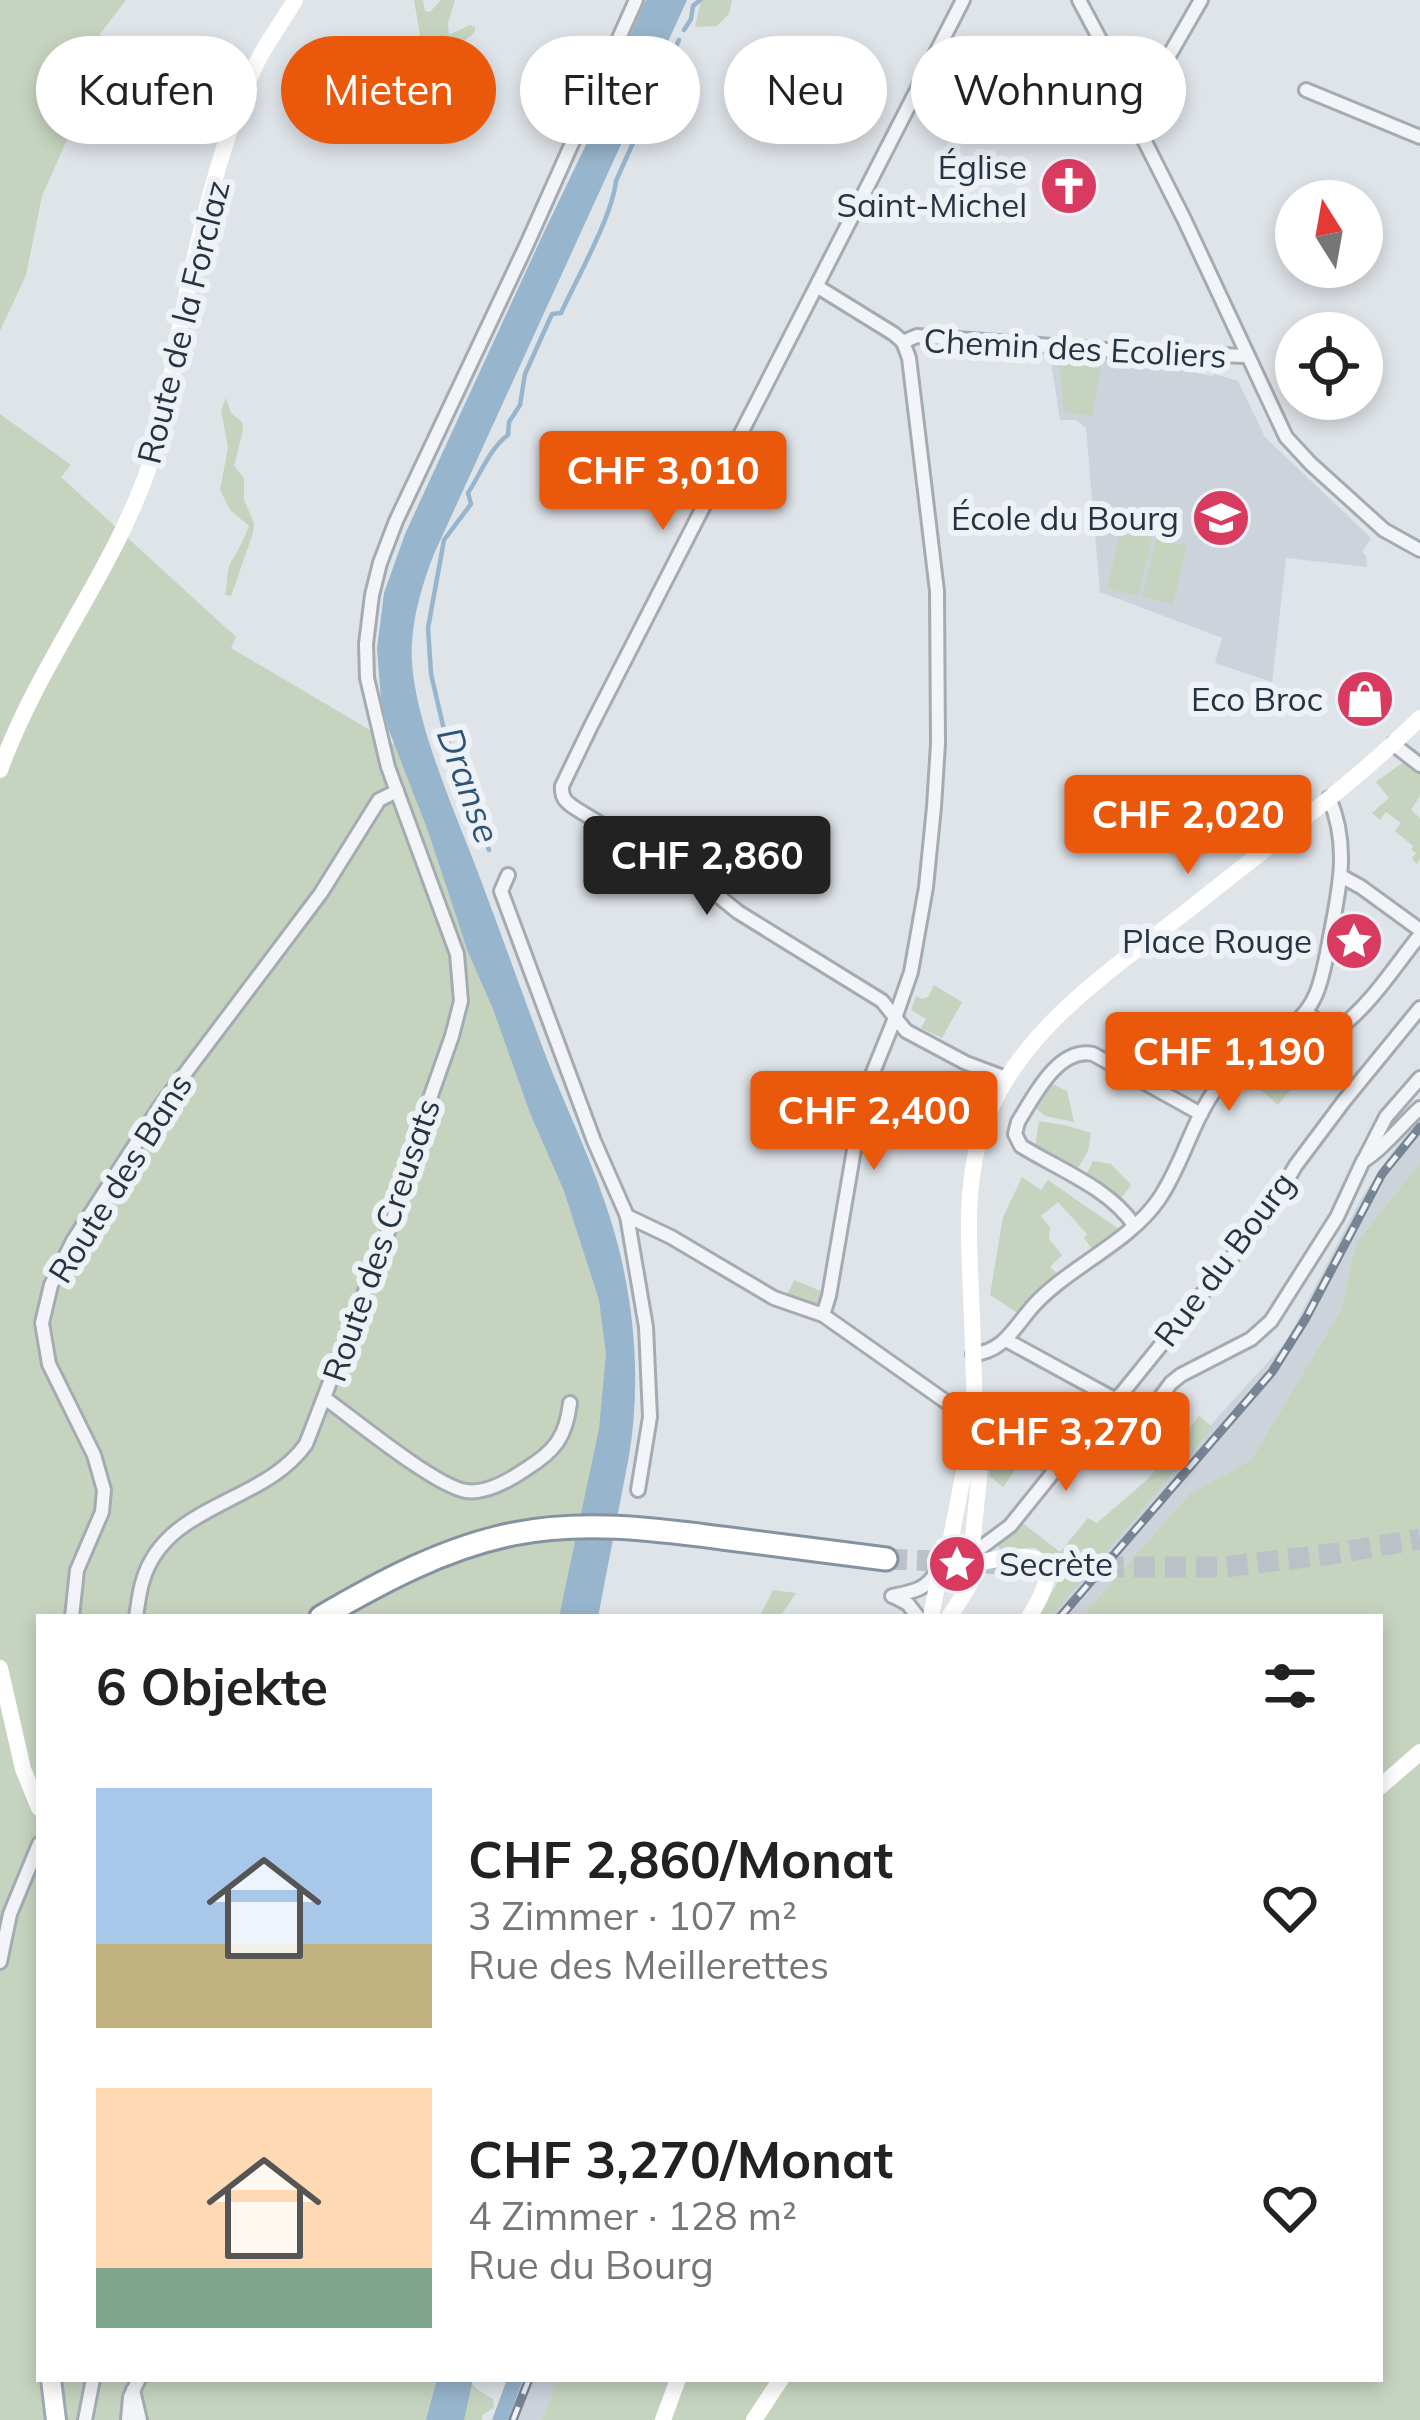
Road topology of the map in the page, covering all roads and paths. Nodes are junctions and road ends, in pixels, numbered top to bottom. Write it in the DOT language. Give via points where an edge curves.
graph roads {
  1 [pos="296,0"];
  2 [pos="636,0"];
  3 [pos="962,0"];
  4 [pos="1078,0"];
  5 [pos="1201,0"];
  6 [pos="1098,36"];
  7 [pos="1180,36"];
  8 [pos="1306,90"];
  9 [pos="1420,137"];
  10 [pos="1146,144"];
  11 [pos="818,287"];
  12 [pos="903,342"];
  13 [pos="1246,356"];
  14 [pos="1420,550"];
  15 [pos="1420,718"];
  16 [pos="1393,744"];
  17 [pos="1420,765"];
  18 [pos="0,770"];
  19 [pos="397,791"];
  20 [pos="1329,798"];
  21 [pos="508,875"];
  22 [pos="1341,876"];
  23 [pos="1419,929"];
  24 [pos="1420,1009"];
  25 [pos="1306,1012"];
  26 [pos="896,1018"];
  27 [pos="1006,1078"];
  28 [pos="1420,1078"];
  29 [pos="1420,1108"];
  30 [pos="1201,1114"];
  31 [pos="1363,1161"];
  32 [pos="627,1216"];
  33 [pos="1134,1226"];
  34 [pos="823,1315"];
  35 [pos="1006,1340"];
  36 [pos="973,1354"];
  37 [pos="326,1399"];
  38 [pos="570,1403"];
  39 [pos="1111,1405"];
  40 [pos="975,1418"];
  41 [pos="638,1490"];
  42 [pos="950,1543"];
  43 [pos="975,1554"];
  44 [pos="886,1559"];
  45 [pos="937,1573"];
  46 [pos="969,1582"];
  47 [pos="370,1590"];
  48 [pos="73,1614"];
  49 [pos="137,1614"];
  50 [pos="326,1614"];
  51 [pos="340,1614"];
  52 [pos="916,1614"];
  53 [pos="931,1614"];
  54 [pos="951,1614"];
  55 [pos="1031,1614"];
  56 [pos="0,1668"];
  57 [pos="1420,1752"];
  58 [pos="1383,1784"];
  59 [pos="36,1801"];
  60 [pos="36,1852"];
  61 [pos="36,1865"];
  62 [pos="28,1873"];
  63 [pos="0,1961"];
  64 [pos="50,2382"];
  65 [pos="92,2382"];
  66 [pos="678,2382"];
  67 [pos="779,2382"];
  68 [pos="136,2384"];
  69 [pos="56,2420"];
  70 [pos="85,2420"];
  71 [pos="128,2420"];
  72 [pos="140,2420"];
  73 [pos="663,2420"];
  74 [pos="754,2420"];
  1 -- 18 [label="street, Route de la Forclaz" via="257,63 231,132 142,487"];
  2 -- 19 [label="street, Route des Creusats" via="380,563 366,672"];
  3 -- 11 [label="street"];
  4 -- 6 [label="street"];
  5 -- 7 [label="street"];
  8 -- 9 [label="street"];
  10 -- 13 [label="street"];
  11 -- 12 [label="street"];
  11 -- 26 [label="street" via="562,794 882,1000"];
  12 -- 13 [label="street, Chemin des Ecoliers" via="917,336"];
  12 -- 26 [label="street" via="937,591 938,744 926,887"];
  13 -- 14 [label="street" via="1292,446 1384,530"];
  15 -- 16 [label="street"];
  16 -- 17 [label="street"];
  16 -- 20 [label="street"];
  19 -- 37 [label="street, Route des Creusats" via="451,935 461,1000 404,1193"];
  19 -- 48 [label="street, Route des Bans" via="379,800 320,895 150,1120 51,1285 42,1323 49,1364 104,1483 102,1512 77,1570"];
  20 -- 22 [label="street" via="1340,830"];
  20 -- 27 [label="street" via="1065,1009"];
  21 -- 32 [label="street" via="501,891"];
  22 -- 23 [label="street"];
  22 -- 25 [label="street"];
  23 -- 25 [label="street" via="1340,1028 1332,1033"];
  24 -- 39 [label="street, Rue du Bourg"];
  25 -- 30 [label="street" via="1237,1064"];
  26 -- 27 [label="street" via="946,1053"];
  26 -- 34 [label="street" via="863,1097"];
  27 -- 36 [label="street" via="972,1174"];
  28 -- 31 [label="street"];
  29 -- 31 [label="street"];
  30 -- 33 [label="street" via="1162,1195"];
  30 -- 33 [label="street" via="1081,1052 1063,1061 1030,1102 1015,1130 1021,1146 1107,1198"];
  31 -- 39 [label="street" via="1271,1322 1171,1383 1136,1430"];
  32 -- 34 [label="street" via="773,1298"];
  32 -- 41 [label="street" via="646,1327 650,1417"];
  33 -- 35 [label="street" via="1032,1306"];
  34 -- 40 [label="street"];
  35 -- 36 [label="street"];
  35 -- 39 [label="street"];
  36 -- 40 [label="street"];
  37 -- 38 [label="street" via="443,1482 472,1491 547,1454 561,1439"];
  37 -- 49 [label="street, Route des Creusats" via="292,1462 163,1545 143,1580"];
  39 -- 43 [label="street, Rue du Bourg" via="1092,1413 1010,1526"];
  40 -- 42 [label="street"];
  40 -- 43 [label="street"];
  42 -- 43 [label="street"];
  42 -- 45 [label="street" via="937,1555"];
  43 -- 46 [label="street"];
  43 -- 55 [label="street" via="1042,1562 1042,1593"];
  44 -- 47 [label="highway" via="574,1526 472,1545"];
  45 -- 46 [label="street" via="952,1585"];
  45 -- 52 [label="street" via="923,1588 892,1596"];
  45 -- 53 [label="street"];
  46 -- 54 [label="street"];
  47 -- 50 [label="highway"];
  47 -- 51 [label="highway"];
  56 -- 59 [label="street"];
  57 -- 58 [label="street"];
  60 -- 62 [label="street"];
  61 -- 62 [label="street"];
  62 -- 63 [label="street"];
  64 -- 69 [label="main road"];
  65 -- 70 [label="street"];
  66 -- 73 [label="street"];
  67 -- 74 [label="street"];
  68 -- 71 [label="street"];
  68 -- 72 [label="street"];
}
